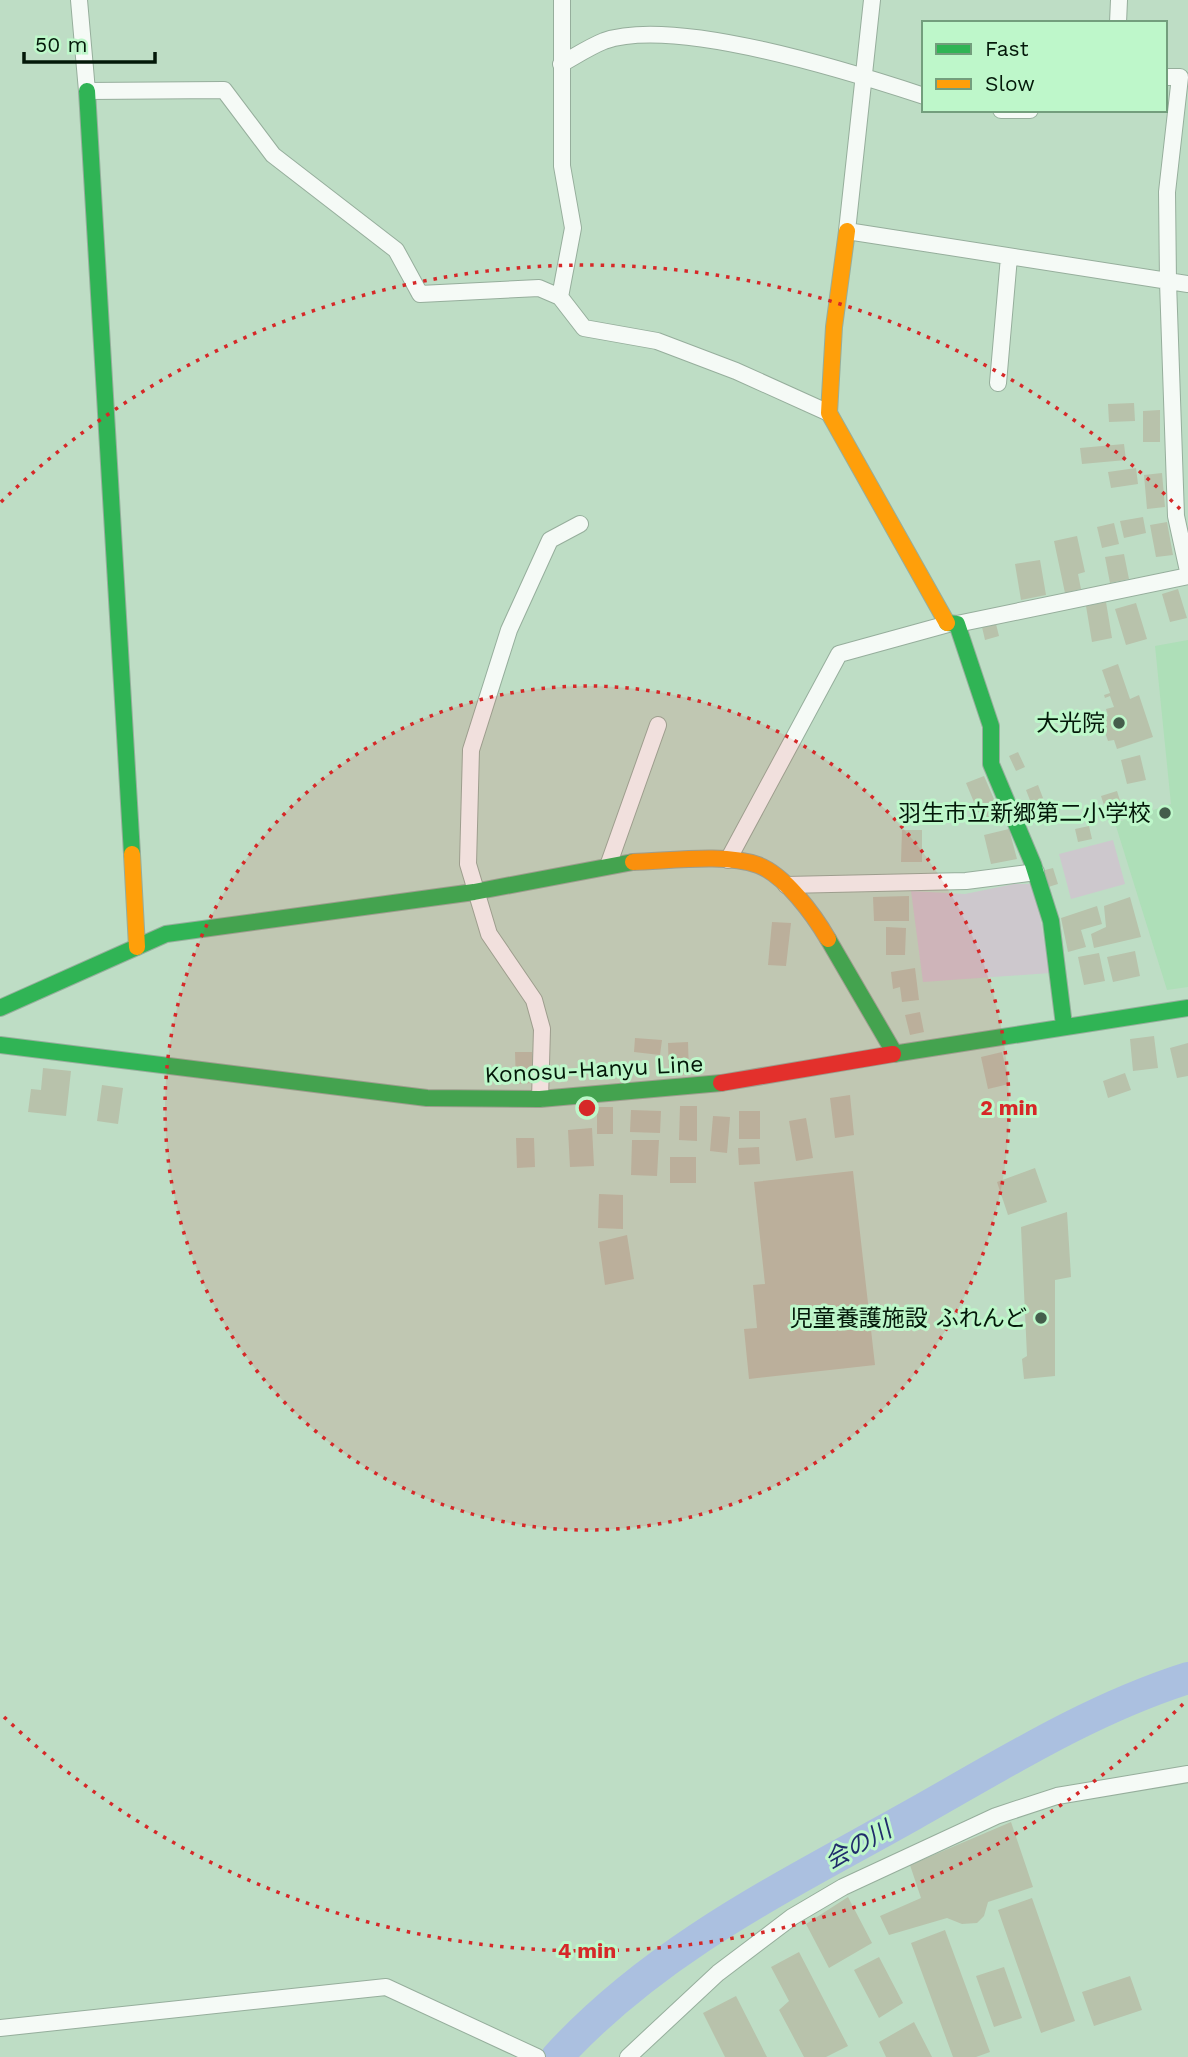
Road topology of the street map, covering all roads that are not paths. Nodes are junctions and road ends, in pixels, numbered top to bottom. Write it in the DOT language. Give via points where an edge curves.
graph roads {
  1 [pos="79,0"];
  2 [pos="562,0"];
  3 [pos="872,0"];
  4 [pos="1119,0"];
  5 [pos="1118,21"];
  6 [pos="561,64"];
  7 [pos="863,75"];
  8 [pos="1178,77"];
  9 [pos="88,91"];
  10 [pos="922,95"];
  11 [pos="1180,149"];
  12 [pos="847,231"];
  13 [pos="1009,257"];
  14 [pos="1167,282"];
  15 [pos="1188,285"];
  16 [pos="560,297"];
  17 [pos="998,383"];
  18 [pos="829,414"];
  19 [pos="580,524"];
  20 [pos="1188,573"];
  21 [pos="953,624"];
  22 [pos="658,725"];
  23 [pos="728,860"];
  24 [pos="608,866"];
  25 [pos="1036,872"];
  26 [pos="786,885"];
  27 [pos="474,892"];
  28 [pos="137,947"];
  29 [pos="0,1008"];
  30 [pos="1188,1008"];
  31 [pos="1064,1025"];
  32 [pos="0,1045"];
  33 [pos="895,1054"];
  34 [pos="540,1099"];
  35 [pos="1188,1774"];
  36 [pos="0,2028"];
  37 [pos="537,2057"];
  38 [pos="628,2057"];
  1 -- 9 [label="street"];
  2 -- 6 [label="street"];
  3 -- 7 [label="street"];
  4 -- 5 [label="street"];
  6 -- 7 [label="street" via="605,41 661,34 748,47"];
  6 -- 16 [label="street" via="562,166 573,228"];
  7 -- 10 [label="street"];
  7 -- 12 [label="street"];
  8 -- 11 [label="street"];
  9 -- 16 [label="street" via="224,90 273,155 396,250 420,294 539,288"];
  9 -- 28 [label="street"];
  11 -- 14 [label="street" via="1167,192"];
  12 -- 13 [label="street"];
  12 -- 18 [label="street" via="834,327"];
  13 -- 14 [label="street"];
  13 -- 17 [label="street"];
  14 -- 15 [label="street"];
  14 -- 20 [label="street" via="1176,516"];
  16 -- 18 [label="street" via="584,328 657,341"];
  18 -- 21 [label="street"];
  19 -- 27 [label="street" via="551,540 509,630 471,750 468,864"];
  20 -- 21 [label="street"];
  21 -- 23 [label="street" via="839,654"];
  21 -- 25 [label="street" via="990,726 991,764"];
  22 -- 24 [label="street"];
  23 -- 24 [label="street"];
  23 -- 26 [label="street" via="759,865"];
  24 -- 27 [label="street"];
  25 -- 26 [label="street" via="967,881"];
  25 -- 31 [label="street" via="1051,921"];
  26 -- 33 [label="street" via="815,917"];
  27 -- 28 [label="street" via="166,934"];
  27 -- 34 [label="street" via="489,934 534,999 542,1029"];
  28 -- 29 [label="street"];
  30 -- 31 [label="street, Konosu-Hanyu Line"];
  31 -- 33 [label="street, Konosu-Hanyu Line"];
  32 -- 34 [label="street, Konosu-Hanyu Line" via="427,1098"];
  33 -- 34 [label="street, Konosu-Hanyu Line" via="700,1087"];
  35 -- 38 [label="street" via="1105,1786 1032,1804 916,1851 843,1887 792,1917 718,1973"];
  36 -- 37 [label="street" via="386,1987"];
}
